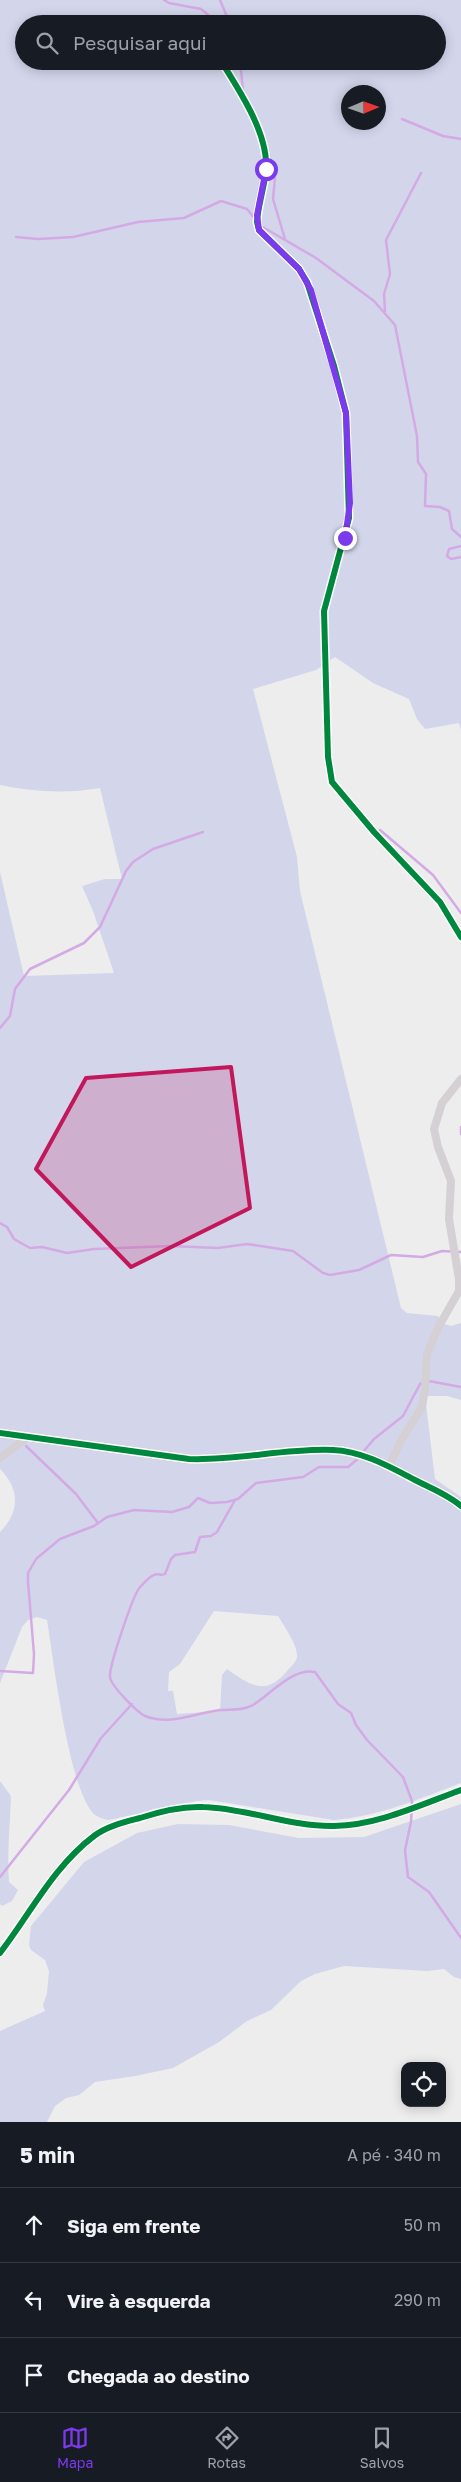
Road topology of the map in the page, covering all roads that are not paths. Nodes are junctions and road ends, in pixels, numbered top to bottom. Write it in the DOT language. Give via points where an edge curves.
graph roads {
  1 [pos="227,70"];
  2 [pos="461,937"];
  3 [pos="461,1079"];
  4 [pos="0,1433"];
  5 [pos="26,1438"];
  6 [pos="0,1458"];
  7 [pos="389,1466"];
  8 [pos="461,1506"];
  9 [pos="461,1790"];
  10 [pos="0,1953"];
  1 -- 2 [label="street" via="264,146 266,169 256,222 259,230 299,269 311,290 346,413 349,518 324,610 328,757 332,782 440,902"];
  3 -- 7 [label="street" via="442,1103 434,1129 451,1181 448,1219 459,1291 427,1354 422,1407"];
  4 -- 5 [label="street"];
  5 -- 6 [label="street"];
  5 -- 7 [label="street" via="216,1460 334,1450"];
  7 -- 8 [label="street"];
  9 -- 10 [label="street" via="383,1818 337,1826 201,1806 165,1810 116,1825 96,1834 60,1869"];
}
